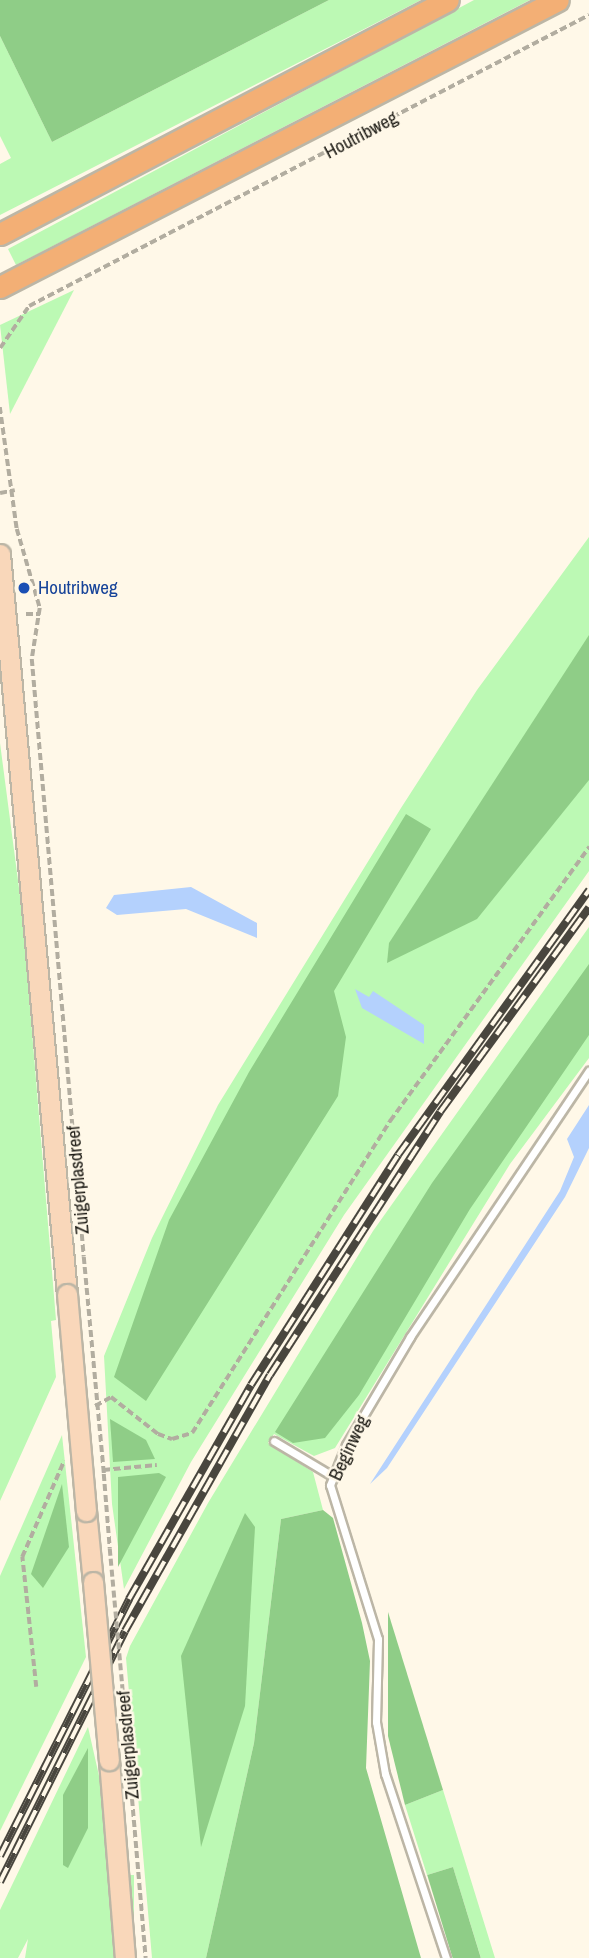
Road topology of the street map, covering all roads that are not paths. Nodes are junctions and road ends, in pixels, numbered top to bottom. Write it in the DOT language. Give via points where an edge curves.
graph roads {
  1 [pos="448,0"];
  2 [pos="558,0"];
  3 [pos="0,234"];
  4 [pos="0,287"];
  5 [pos="0,554"];
  6 [pos="589,1070"];
  7 [pos="274,1441"];
  8 [pos="334,1477"];
  9 [pos="125,1958"];
  10 [pos="446,1958"];
  1 -- 3 [label="main road"];
  2 -- 4 [label="main road, Houtribweg"];
  5 -- 9 [label="main road, Zuigerplasdreef, bridge"];
  6 -- 8 [label="lane, Beginweg" via="430,1306 346,1445"];
  7 -- 8 [label="lane"];
  8 -- 10 [label="lane, Beginweg" via="330,1485 378,1639 376,1722 385,1774"];
}
